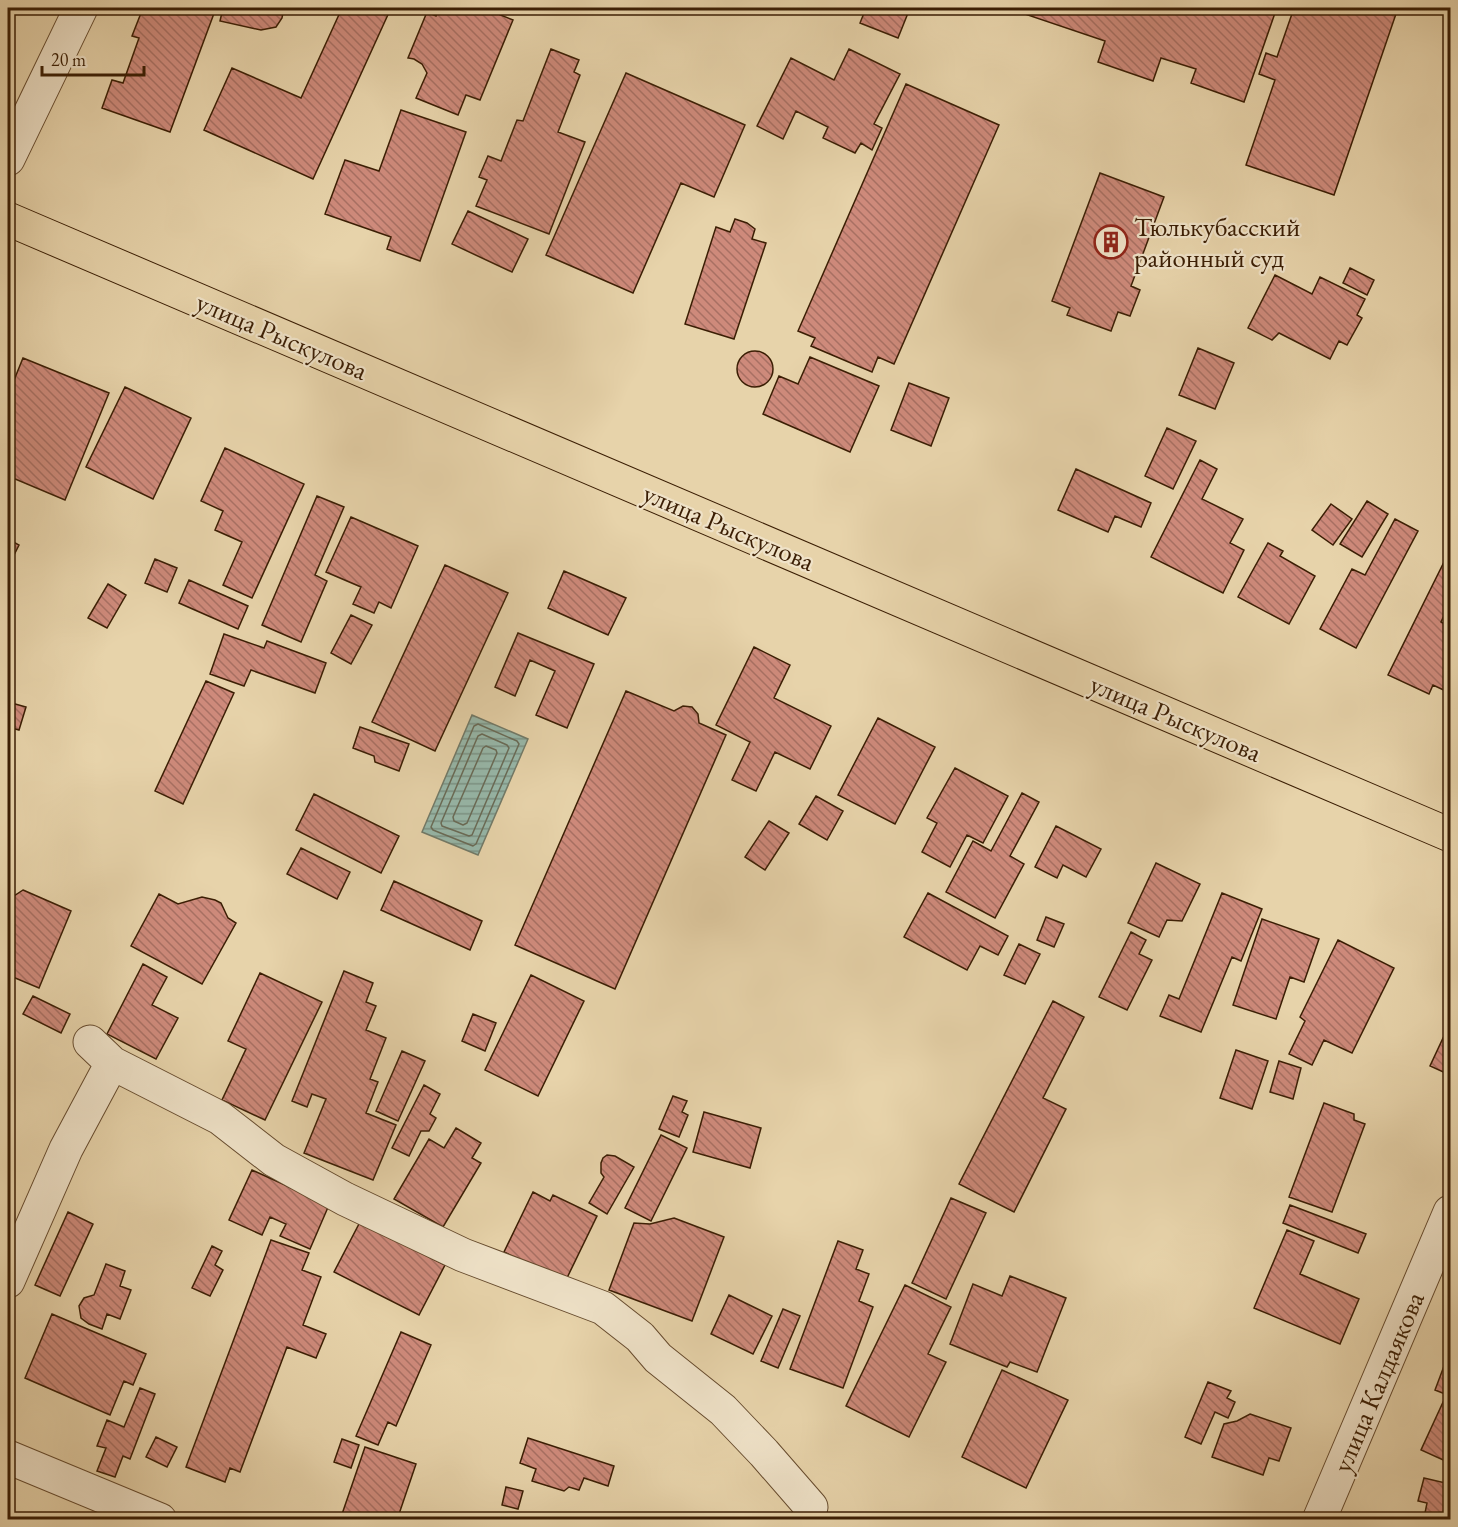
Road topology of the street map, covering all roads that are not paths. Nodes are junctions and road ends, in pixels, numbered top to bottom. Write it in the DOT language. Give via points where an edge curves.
graph roads {
  1 [pos="81,8"];
  2 [pos="8,159"];
  3 [pos="8,219"];
  4 [pos="1450,835"];
  5 [pos="1450,1212"];
  6 [pos="8,1281"];
  7 [pos="8,1457"];
  8 [pos="811,1507"];
  9 [pos="160,1520"];
  10 [pos="1319,1520"];
  1 -- 2 [label="street"];
  3 -- 4 [label="main road, улица Рыскулова"];
  5 -- 10 [label="street, улица Калдаякова"];
  6 -- 8 [label="street" via="66,1149 101,1052 220,1118 274,1160 345,1199 463,1255 603,1308 723,1410"];
  7 -- 9 [label="street"];
}
